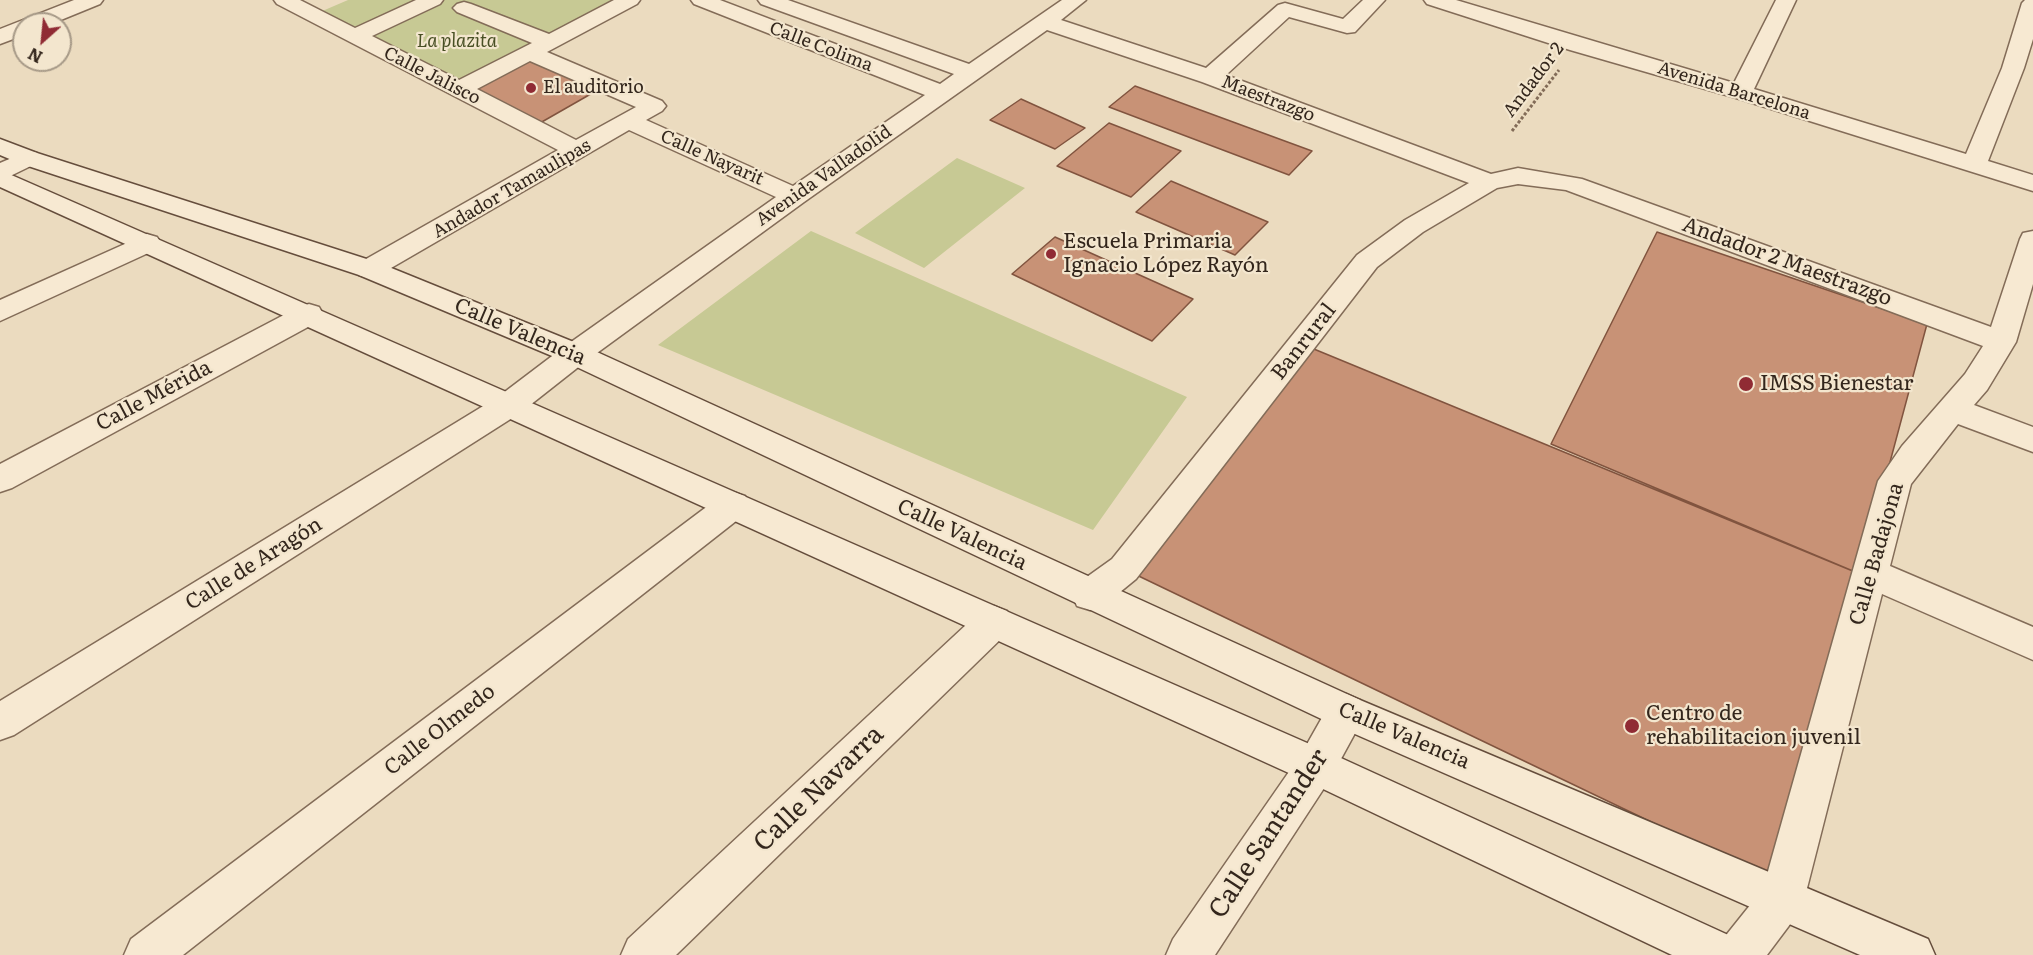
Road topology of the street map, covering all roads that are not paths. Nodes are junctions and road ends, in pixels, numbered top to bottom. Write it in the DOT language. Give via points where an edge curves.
graph roads {
  1 [pos="93,0"];
  2 [pos="284,0"];
  3 [pos="433,0"];
  4 [pos="630,0"];
  5 [pos="701,0"];
  6 [pos="768,0"];
  7 [pos="1076,0"];
  8 [pos="1375,0"];
  9 [pos="1434,0"];
  10 [pos="1779,1"];
  11 [pos="464,3"];
  12 [pos="2033,3"];
  13 [pos="838,6"];
  14 [pos="62,12"];
  15 [pos="819,17"];
  16 [pos="1045,22"];
  17 [pos="790,34"];
  18 [pos="355,36"];
  19 [pos="550,42"];
  20 [pos="529,53"];
  21 [pos="2023,71"];
  22 [pos="972,73"];
  23 [pos="1210,76"];
  24 [pos="458,90"];
  25 [pos="1741,92"];
  26 [pos="942,93"];
  27 [pos="654,106"];
  28 [pos="628,121"];
  29 [pos="0,146"];
  30 [pos="579,151"];
  31 [pos="28,158"];
  32 [pos="1974,164"];
  33 [pos="0,173"];
  34 [pos="0,178"];
  35 [pos="1489,182"];
  36 [pos="2033,183"];
  37 [pos="1573,184"];
  38 [pos="795,196"];
  39 [pos="2033,239"];
  40 [pos="147,243"];
  41 [pos="369,269"];
  42 [pos="0,311"];
  43 [pos="309,314"];
  44 [pos="2001,342"];
  45 [pos="575,354"];
  46 [pos="509,405"];
  47 [pos="1951,409"];
  48 [pos="2033,440"];
  49 [pos="0,479"];
  50 [pos="732,505"];
  51 [pos="1870,573"];
  52 [pos="1090,595"];
  53 [pos="994,622"];
  54 [pos="2033,644"];
  55 [pos="1346,712"];
  56 [pos="0,722"];
  57 [pos="1316,766"];
  58 [pos="1782,900"];
  59 [pos="147,955"];
  60 [pos="644,955"];
  61 [pos="1189,955"];
  62 [pos="1721,955"];
  63 [pos="1739,955"];
  64 [pos="1912,955"];
  1 -- 14 [label="street"];
  2 -- 18 [label="street, Calle Jalisco"];
  3 -- 18 [label="street"];
  4 -- 19 [label="street"];
  5 -- 17 [label="street, Calle Colima"];
  6 -- 15 [label="street"];
  7 -- 16 [label="street, Avenida Valladolid"];
  8 -- 23 [label="street" via="1347,27 1285,9"];
  9 -- 25 [label="street, Avenida Barcelona"];
  10 -- 25 [label="street"];
  11 -- 19 [label="street"];
  12 -- 21 [label="street"];
  13 -- 15 [label="street"];
  15 -- 17 [label="street"];
  15 -- 22 [label="street"];
  16 -- 22 [label="street, Avenida Valladolid"];
  16 -- 23 [label="street, Maestrazgo"];
  17 -- 26 [label="street, Calle Colima"];
  18 -- 24 [label="street, Calle Jalisco"];
  19 -- 20 [label="street"];
  20 -- 24 [label="street"];
  20 -- 27 [label="street, Calle Nayarit"];
  21 -- 32 [label="street"];
  22 -- 26 [label="street, Avenida Valladolid"];
  23 -- 35 [label="street, Maestrazgo"];
  24 -- 30 [label="street, Calle Jalisco"];
  25 -- 32 [label="street, Avenida Barcelona"];
  26 -- 38 [label="street, Avenida Valladolid"];
  27 -- 28 [label="street, Andador Tamaulipas"];
  28 -- 30 [label="street, Andador Tamaulipas"];
  28 -- 38 [label="street, Calle Nayarit"];
  29 -- 31 [label="street, Calle Valencia"];
  30 -- 41 [label="street, Andador Tamaulipas"];
  31 -- 33 [label="street"];
  31 -- 41 [label="street, Calle Valencia"];
  32 -- 36 [label="street, Avenida Barcelona"];
  34 -- 40 [label="street"];
  35 -- 37 [label="street, Banrural" via="1518,176"];
  35 -- 52 [label="street, Banrural" via="1414,226 1367,261 1124,569"];
  37 -- 44 [label="street, Andador 2 Maestrazgo"];
  38 -- 45 [label="street, Avenida Valladolid"];
  39 -- 44 [label="street, Calle Badajona"];
  40 -- 42 [label="street"];
  40 -- 43 [label="street"];
  41 -- 45 [label="street, Calle Valencia"];
  43 -- 46 [label="street"];
  43 -- 49 [label="street, Calle Mérida"];
  44 -- 47 [label="street, Calle Badajona" via="1976,382"];
  45 -- 46 [label="street, Avenida Valladolid"];
  45 -- 52 [label="street, Calle Valencia"];
  46 -- 50 [label="street"];
  46 -- 56 [label="street, Calle de Aragón"];
  47 -- 48 [label="street"];
  47 -- 51 [label="street, Calle Badajona" via="1895,481"];
  50 -- 53 [label="street"];
  50 -- 59 [label="street, Calle Olmedo"];
  51 -- 54 [label="street"];
  51 -- 58 [label="street, Calle Badajona"];
  52 -- 55 [label="street, Calle Valencia"];
  53 -- 57 [label="street"];
  53 -- 60 [label="street, Calle Navarra"];
  55 -- 57 [label="street, Calle Santander"];
  55 -- 58 [label="street, Calle Valencia"];
  57 -- 61 [label="street, Calle Santander"];
  57 -- 62 [label="street"];
  58 -- 63 [label="street"];
  58 -- 64 [label="street, Calle Valencia"];
}
